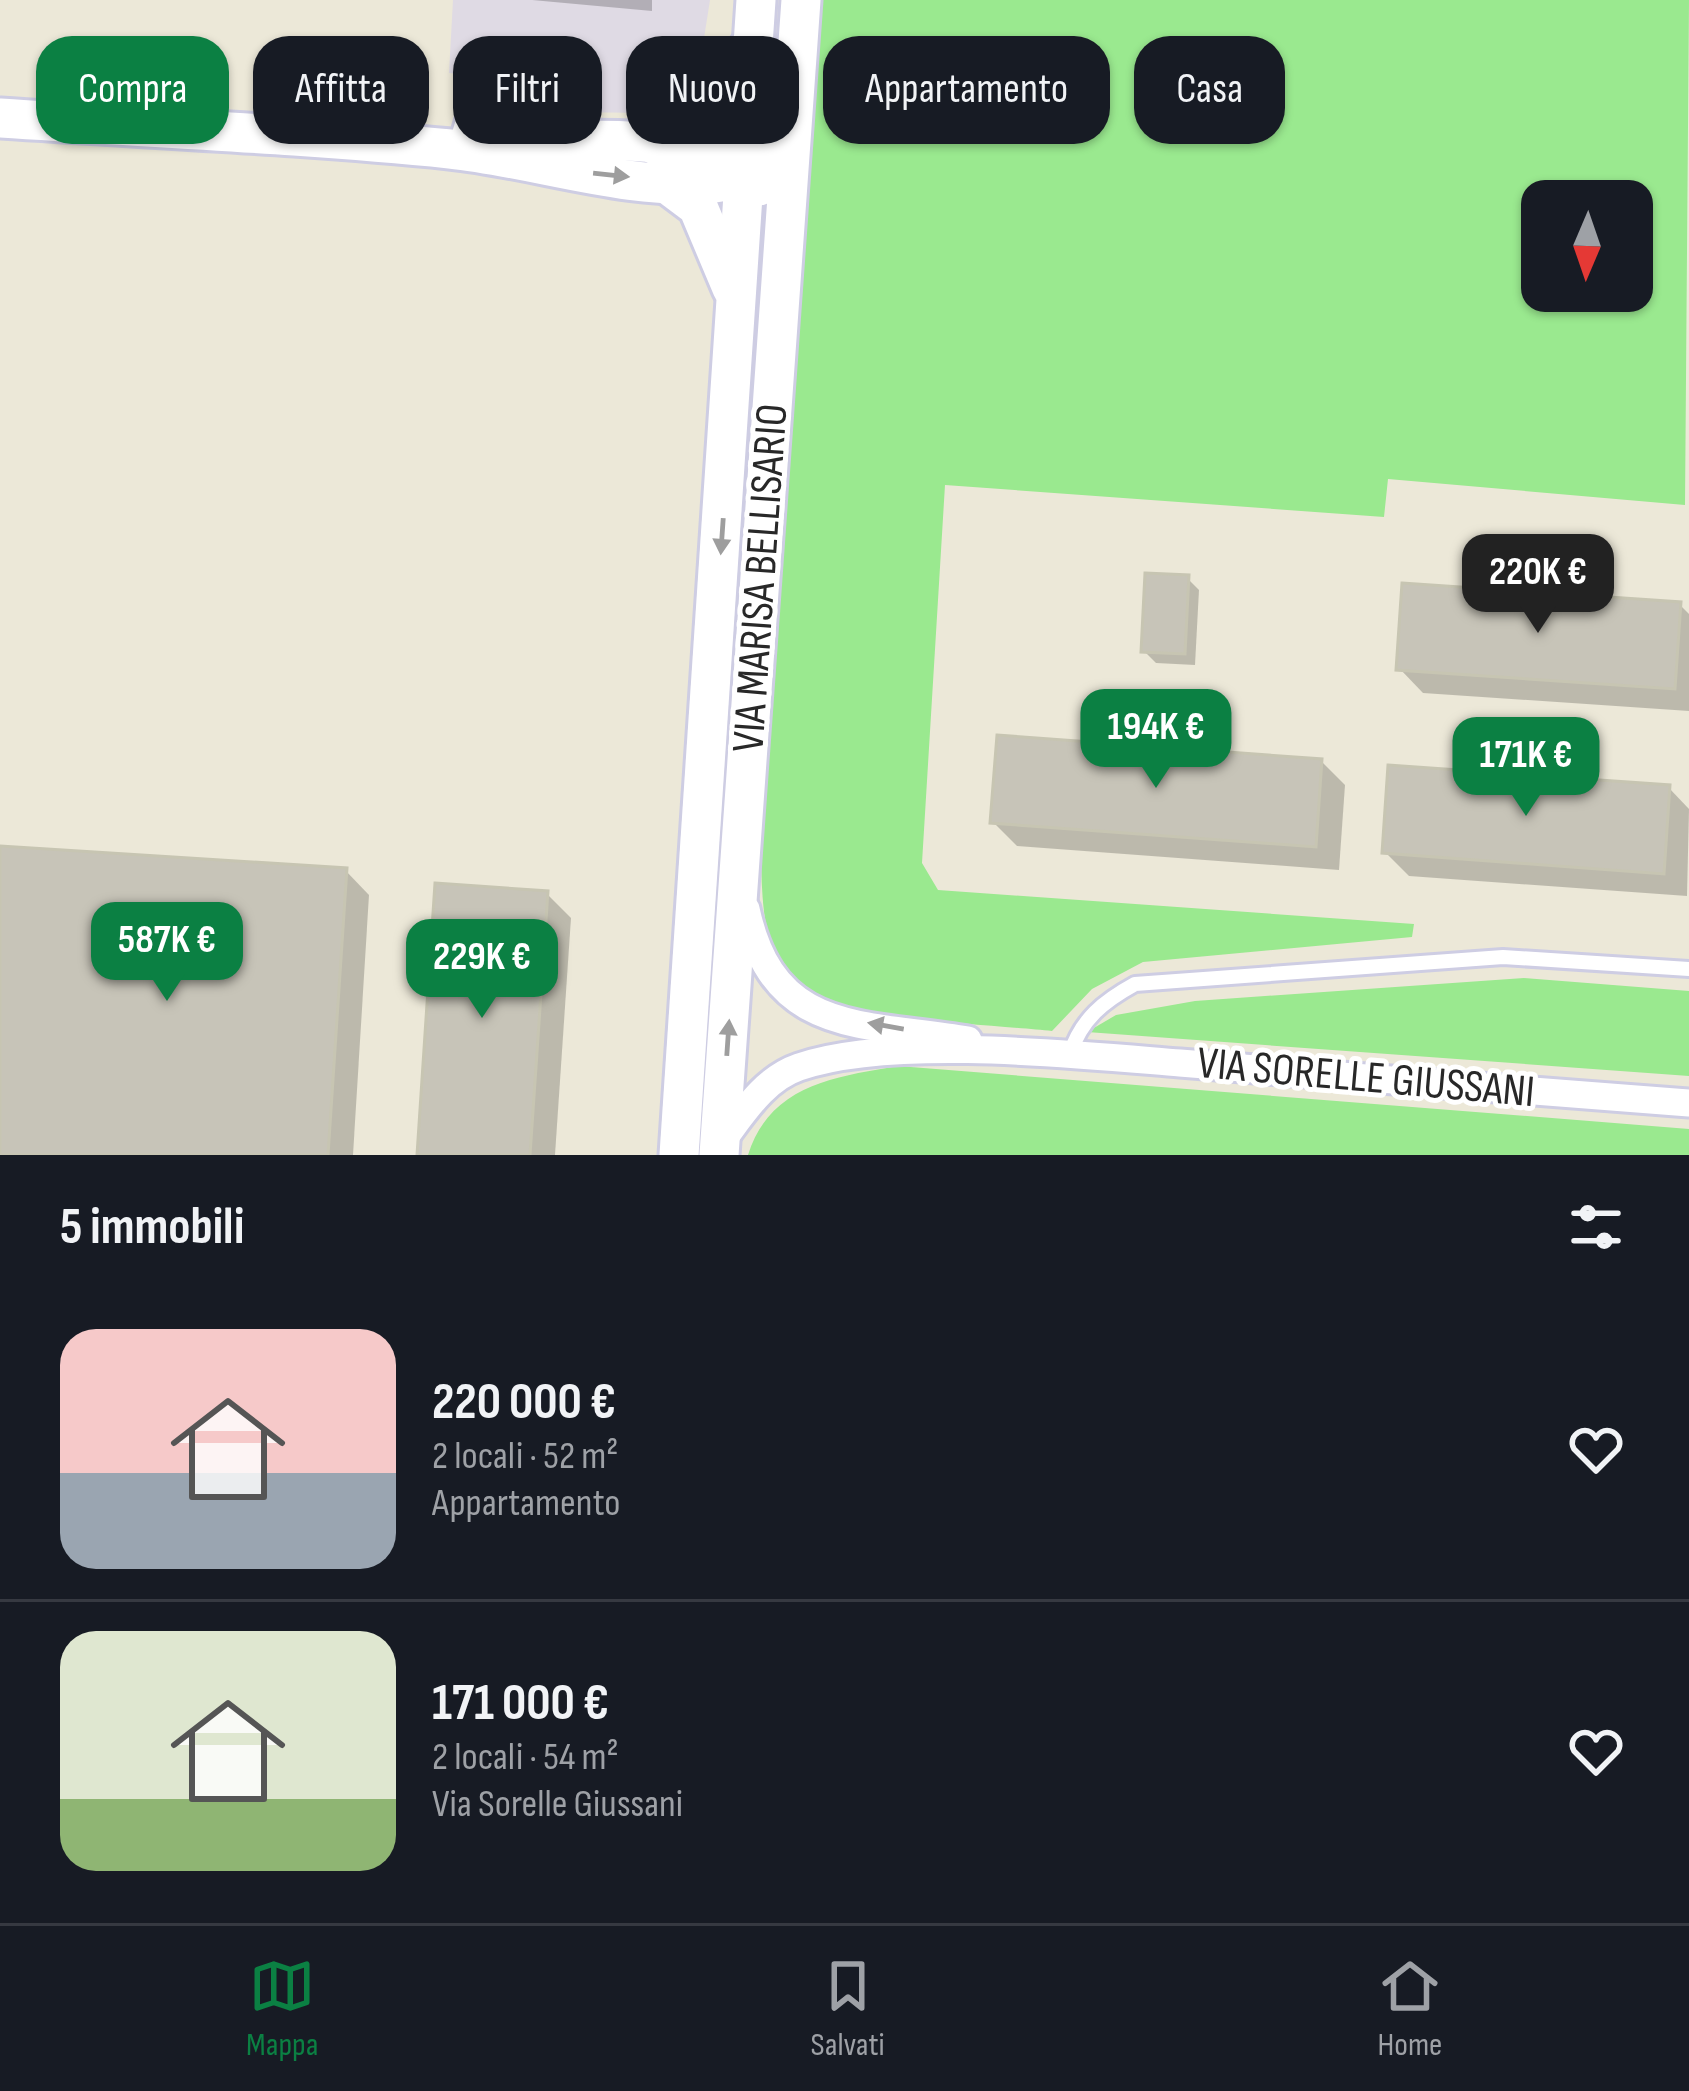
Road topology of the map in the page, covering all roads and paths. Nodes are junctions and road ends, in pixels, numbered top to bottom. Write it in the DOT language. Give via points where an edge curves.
graph roads {
  1 [pos="801,0"];
  2 [pos="755,19"];
  3 [pos="799,36"];
  4 [pos="0,118"];
  5 [pos="456,144"];
  6 [pos="771,144"];
  7 [pos="791,144"];
  8 [pos="454,149"];
  9 [pos="660,163"];
  10 [pos="746,171"];
  11 [pos="738,302"];
  12 [pos="756,650"];
  13 [pos="740,880"];
  14 [pos="1689,969"];
  15 [pos="1056,1054"];
  16 [pos="1689,1103"];
  17 [pos="719,1150"];
  18 [pos="679,1155"];
  1 -- 3 [label="main road, VIA MARISA BELLISARIO"];
  2 -- 9 [label="main road" via="710,113"];
  2 -- 10 [label="main road, VIA MARISA BELLISARIO"];
  4 -- 8 [label="main road"];
  5 -- 8 [label="lane"];
  6 -- 10 [label="main road"];
  7 -- 12 [label="main road, VIA MARISA BELLISARIO"];
  8 -- 9 [label="main road" via="557,170"];
  9 -- 10 [label="main road" via="715,183"];
  9 -- 11 [label="main road" via="698,207"];
  10 -- 11 [label="main road, VIA MARISA BELLISARIO"];
  10 -- 12 [label="main road" via="771,223 752,500"];
  11 -- 18 [label="main road, VIA MARISA BELLISARIO, one-way"];
  12 -- 13 [label="main road, VIA MARISA BELLISARIO"];
  15 -- 13 [label="street, one-way" via="823,1016 796,1002 755,954"];
  17 -- 13 [label="main road, VIA MARISA BELLISARIO, one-way"];
  14 -- 15 [label="lane" via="1503,957 1151,981 1106,1000"];
  15 -- 16 [label="street, VIA SORELLE GIUSSANI"];
  15 -- 17 [label="street" via="826,1059 759,1092"];
}
